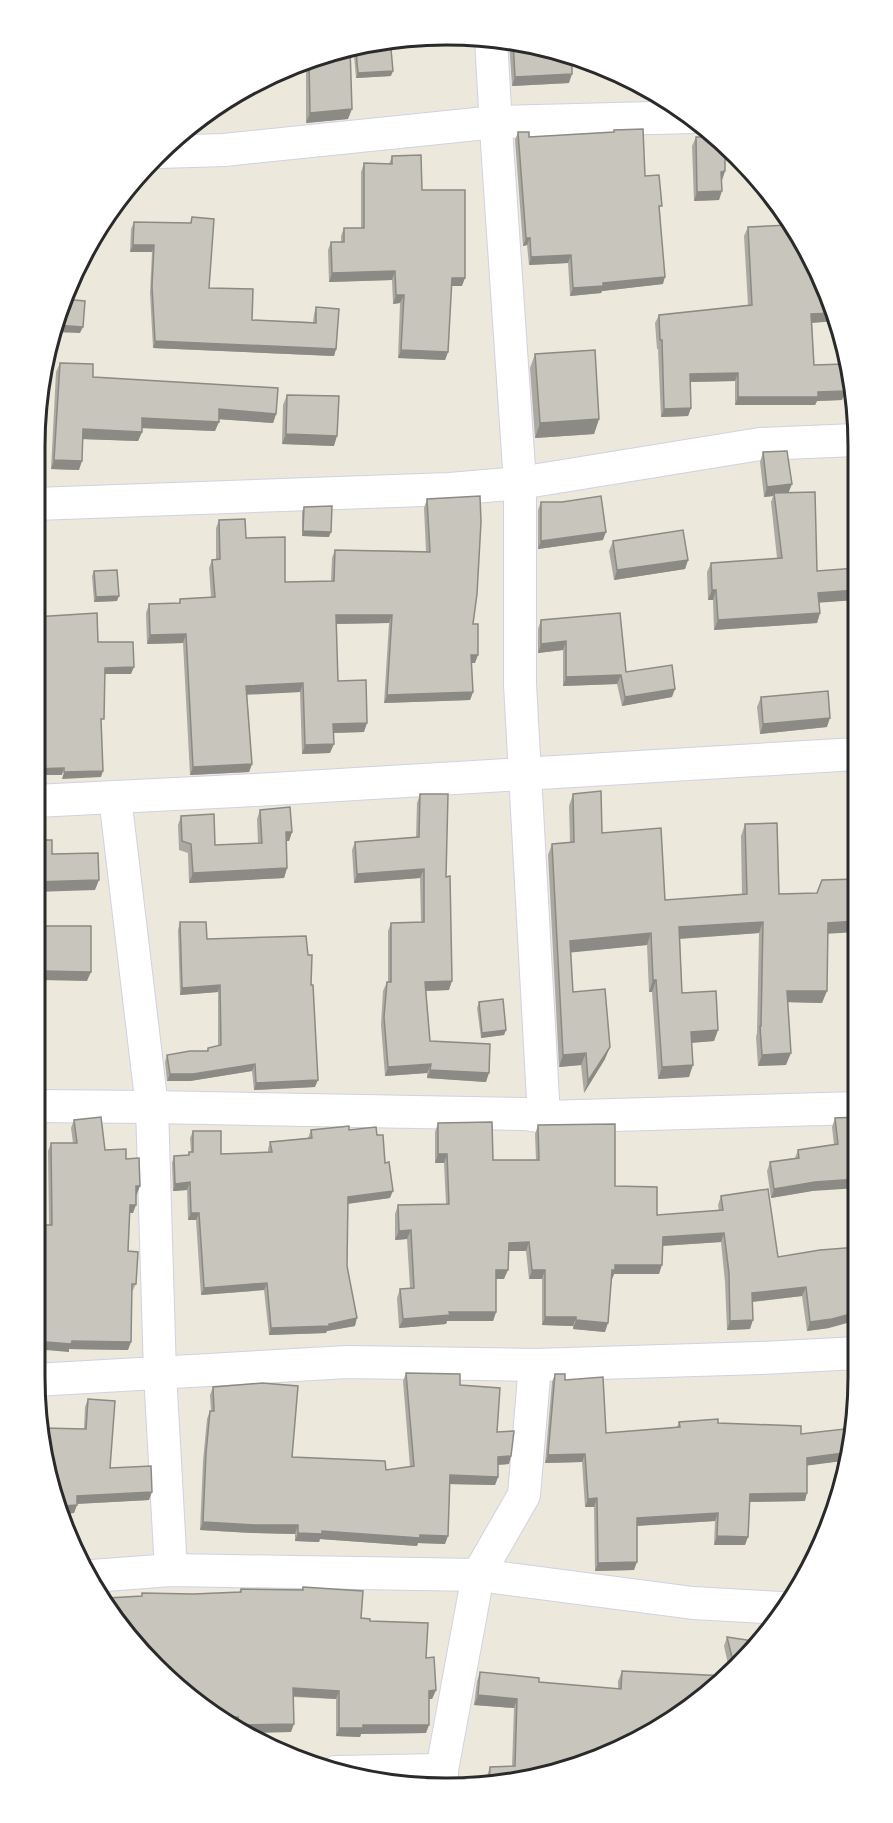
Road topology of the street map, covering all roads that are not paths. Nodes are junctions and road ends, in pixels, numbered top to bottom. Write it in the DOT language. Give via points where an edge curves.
graph roads {
  1 [pos="492,47"];
  2 [pos="676,117"];
  3 [pos="496,122"];
  4 [pos="175,152"];
  5 [pos="848,440"];
  6 [pos="520,483"];
  7 [pos="45,504"];
  8 [pos="848,754"];
  9 [pos="524,774"];
  10 [pos="115,797"];
  11 [pos="45,800"];
  12 [pos="45,1106"];
  13 [pos="152,1107"];
  14 [pos="848,1108"];
  15 [pos="544,1117"];
  16 [pos="848,1354"];
  17 [pos="535,1365"];
  18 [pos="160,1373"];
  19 [pos="45,1379"];
  20 [pos="171,1570"];
  21 [pos="478,1575"];
  22 [pos="98,1576"];
  23 [pos="775,1608"];
  24 [pos="392,1775"];
  25 [pos="442,1777"];
  1 -- 3 [label="street"];
  2 -- 3 [label="street"];
  3 -- 4 [label="street"];
  3 -- 6 [label="street"];
  5 -- 6 [label="street" via="760,444"];
  6 -- 7 [label="street"];
  6 -- 9 [label="street"];
  8 -- 9 [label="street"];
  9 -- 10 [label="street"];
  9 -- 15 [label="street"];
  10 -- 11 [label="street"];
  10 -- 13 [label="street"];
  12 -- 13 [label="street"];
  13 -- 15 [label="street"];
  13 -- 18 [label="street"];
  14 -- 15 [label="street"];
  16 -- 17 [label="street"];
  17 -- 18 [label="street" via="347,1362"];
  17 -- 21 [label="street" via="524,1495"];
  18 -- 19 [label="street"];
  18 -- 20 [label="street"];
  20 -- 21 [label="street"];
  20 -- 22 [label="street"];
  21 -- 23 [label="street" via="693,1603"];
  21 -- 25 [label="street"];
  24 -- 25 [label="street"];
}
